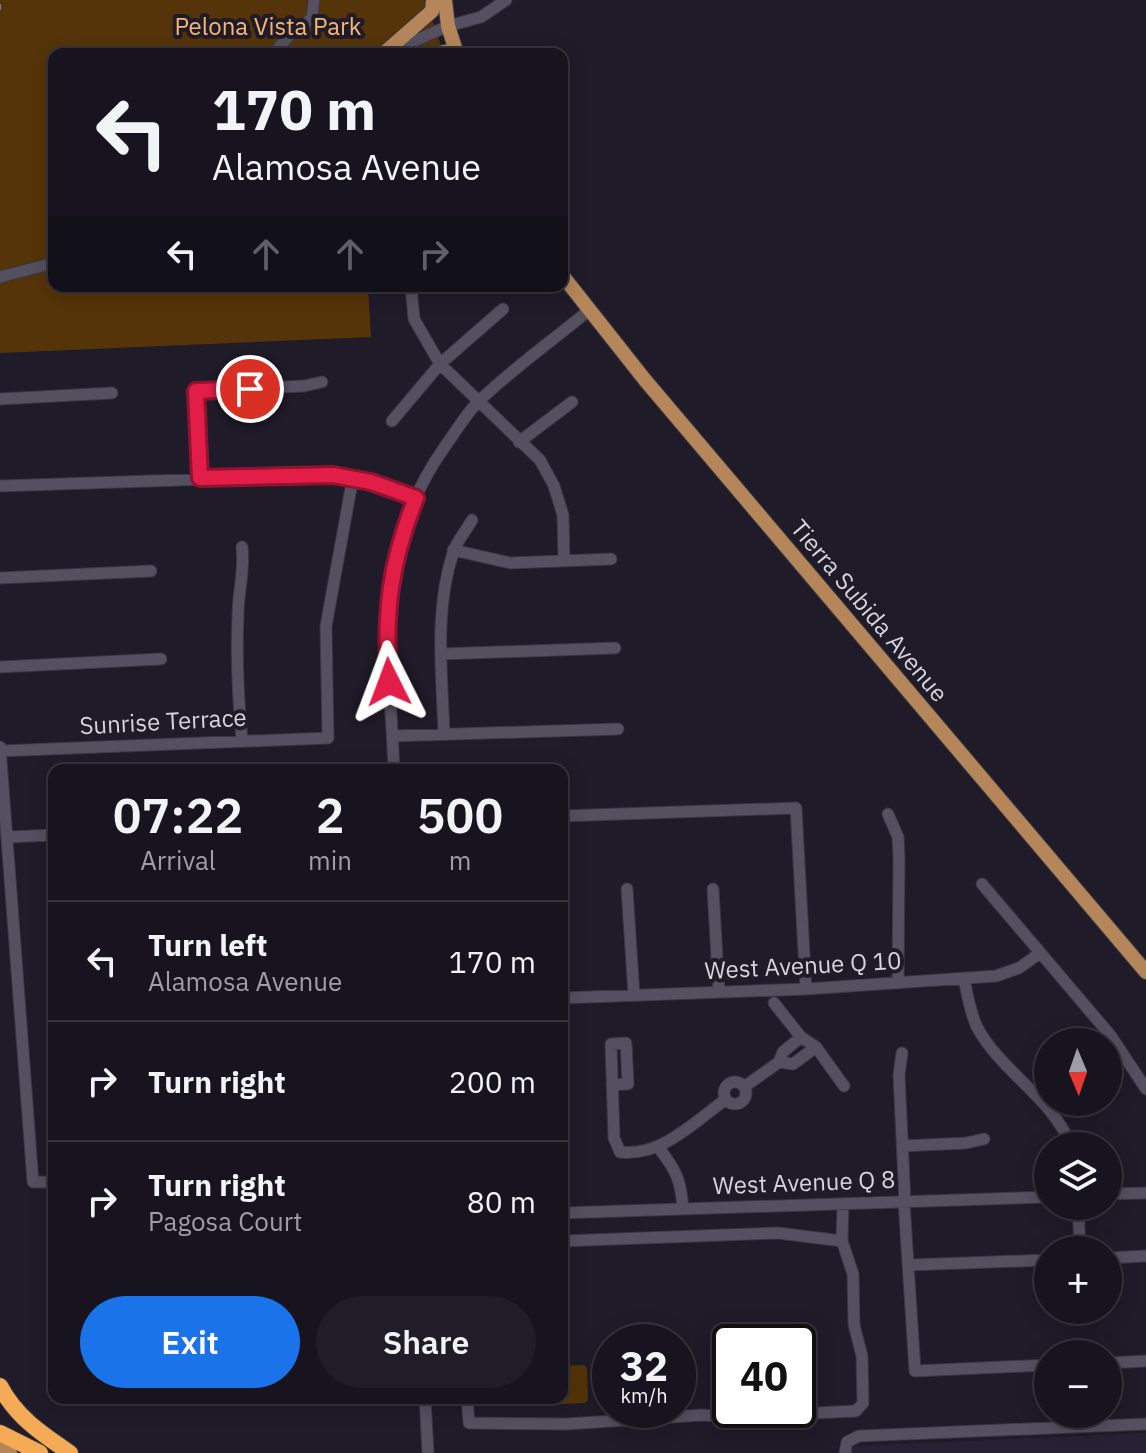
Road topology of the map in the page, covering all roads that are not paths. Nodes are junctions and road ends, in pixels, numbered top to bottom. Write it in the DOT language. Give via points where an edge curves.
graph roads {
  1 [pos="314,0"];
  2 [pos="433,0"];
  3 [pos="445,0"];
  4 [pos="506,0"];
  5 [pos="448,26"];
  6 [pos="278,48"];
  7 [pos="391,48"];
  8 [pos="398,48"];
  9 [pos="455,48"];
  10 [pos="48,265"];
  11 [pos="0,277"];
  12 [pos="568,283"];
  13 [pos="412,292"];
  14 [pos="503,309"];
  15 [pos="588,311"];
  16 [pos="440,364"];
  17 [pos="322,382"];
  18 [pos="112,393"];
  19 [pos="0,399"];
  20 [pos="478,402"];
  21 [pos="572,402"];
  22 [pos="392,421"];
  23 [pos="519,442"];
  24 [pos="353,477"];
  25 [pos="200,478"];
  26 [pos="0,486"];
  27 [pos="416,498"];
  28 [pos="472,520"];
  29 [pos="242,547"];
  30 [pos="453,550"];
  31 [pos="611,559"];
  32 [pos="564,561"];
  33 [pos="151,571"];
  34 [pos="0,578"];
  35 [pos="615,648"];
  36 [pos="441,654"];
  37 [pos="161,659"];
  38 [pos="0,667"];
  39 [pos="618,729"];
  40 [pos="444,734"];
  41 [pos="393,736"];
  42 [pos="242,740"];
  43 [pos="0,749"];
  44 [pos="394,764"];
  45 [pos="888,814"];
  46 [pos="568,816"];
  47 [pos="48,835"];
  48 [pos="8,837"];
  49 [pos="982,884"];
  50 [pos="627,889"];
  51 [pos="713,889"];
  52 [pos="1040,953"];
  53 [pos="1146,972"];
  54 [pos="964,978"];
  55 [pos="898,983"];
  56 [pos="806,989"];
  57 [pos="719,992"];
  58 [pos="634,995"];
  59 [pos="568,998"];
  60 [pos="774,1003"];
  61 [pos="801,1037"];
  62 [pos="816,1047"];
  63 [pos="902,1053"];
  64 [pos="779,1062"];
  65 [pos="612,1085"];
  66 [pos="844,1086"];
  67 [pos="1146,1089"];
  68 [pos="1063,1132"];
  69 [pos="984,1139"];
  70 [pos="902,1146"];
  71 [pos="658,1147"];
  72 [pos="48,1182"];
  73 [pos="1146,1193"];
  74 [pos="1122,1194"];
  75 [pos="1034,1197"];
  76 [pos="904,1202"];
  77 [pos="843,1204"];
  78 [pos="683,1209"];
  79 [pos="568,1213"];
  80 [pos="568,1241"];
  81 [pos="842,1241"];
  82 [pos="1146,1256"];
  83 [pos="1122,1257"];
  84 [pos="1034,1261"];
  85 [pos="909,1265"];
  86 [pos="1146,1361"];
  87 [pos="1122,1362"];
  88 [pos="1034,1366"];
  89 [pos="0,1386"];
  90 [pos="425,1404"];
  91 [pos="467,1404"];
  92 [pos="1146,1424"];
  93 [pos="0,1433"];
  94 [pos="0,1448"];
  95 [pos="10,1453"];
  96 [pos="40,1453"];
  97 [pos="70,1453"];
  98 [pos="428,1453"];
  99 [pos="845,1453"];
  1 -- 6 [label="street" via="312,18"];
  2 -- 7 [label="main road" via="432,11"];
  3 -- 5 [label="main road"];
  4 -- 5 [label="street" via="481,17"];
  5 -- 8 [label="street"];
  5 -- 9 [label="main road"];
  10 -- 11 [label="street"];
  12 -- 15 [label="main road, Tierra Subida Avenue"];
  13 -- 16 [label="street" via="414,319"];
  14 -- 16 [label="street"];
  15 -- 20 [label="street"];
  15 -- 53 [label="main road, Tierra Subida Avenue"];
  16 -- 20 [label="street"];
  16 -- 22 [label="street"];
  17 -- 25 [label="street" via="196,391"];
  18 -- 19 [label="street"];
  20 -- 23 [label="street"];
  20 -- 27 [label="street"];
  21 -- 23 [label="street"];
  23 -- 32 [label="street" via="540,460 554,486 563,515"];
  24 -- 25 [label="street"];
  24 -- 27 [label="street"];
  24 -- 42 [label="street, Sunrise Terrace" via="326,626 328,738"];
  25 -- 26 [label="street"];
  27 -- 41 [label="street" via="388,595"];
  28 -- 30 [label="street"];
  29 -- 42 [label="street" via="235,669"];
  30 -- 32 [label="street" via="510,563"];
  30 -- 36 [label="street" via="443,599"];
  31 -- 32 [label="street"];
  33 -- 34 [label="street"];
  35 -- 36 [label="street"];
  36 -- 40 [label="street"];
  37 -- 38 [label="street"];
  39 -- 40 [label="street"];
  40 -- 41 [label="street"];
  41 -- 44 [label="street"];
  42 -- 43 [label="street, Sunrise Terrace"];
  43 -- 48 [label="street"];
  45 -- 55 [label="street" via="898,837"];
  46 -- 56 [label="street" via="796,808"];
  47 -- 48 [label="street"];
  48 -- 72 [label="street" via="33,1182"];
  49 -- 52 [label="street"];
  50 -- 58 [label="street"];
  51 -- 57 [label="street"];
  52 -- 54 [label="street, West Avenue Q 10" via="996,976"];
  52 -- 67 [label="street" via="1111,1036"];
  54 -- 55 [label="street, West Avenue Q 10"];
  54 -- 68 [label="street" via="977,1027"];
  55 -- 56 [label="street, West Avenue Q 10"];
  56 -- 57 [label="street, West Avenue Q 10"];
  57 -- 58 [label="street, West Avenue Q 10"];
  58 -- 59 [label="street, West Avenue Q 10"];
  60 -- 61 [label="street"];
  61 -- 62 [label="street"];
  61 -- 64 [label="street"];
  62 -- 64 [label="street" via="793,1064"];
  62 -- 66 [label="street"];
  63 -- 70 [label="street"];
  64 -- 71 [label="street" via="744,1087 728,1084 725,1100"];
  65 -- 71 [label="street" via="614,1138 620,1152 637,1154"];
  69 -- 70 [label="street"];
  70 -- 76 [label="street"];
  71 -- 78 [label="street" via="677,1174"];
  73 -- 74 [label="street"];
  75 -- 76 [label="street, West Avenue Q 8"];
  76 -- 77 [label="street, West Avenue Q 8"];
  76 -- 85 [label="street"];
  77 -- 78 [label="street, West Avenue Q 8"];
  77 -- 81 [label="street"];
  78 -- 79 [label="street, West Avenue Q 8"];
  80 -- 81 [label="street" via="778,1233"];
  81 -- 91 [label="street" via="853,1274 854,1325 862,1356 863,1403 856,1411 567,1424 469,1423"];
  82 -- 83 [label="street"];
  84 -- 85 [label="street"];
  85 -- 88 [label="street" via="915,1371"];
  86 -- 87 [label="street"];
  89 -- 97 [label="highway" via="30,1426"];
  90 -- 98 [label="street"];
  92 -- 99 [label="street" via="859,1436 847,1442"];
  93 -- 96 [label="highway"];
  94 -- 95 [label="main road"];
}
